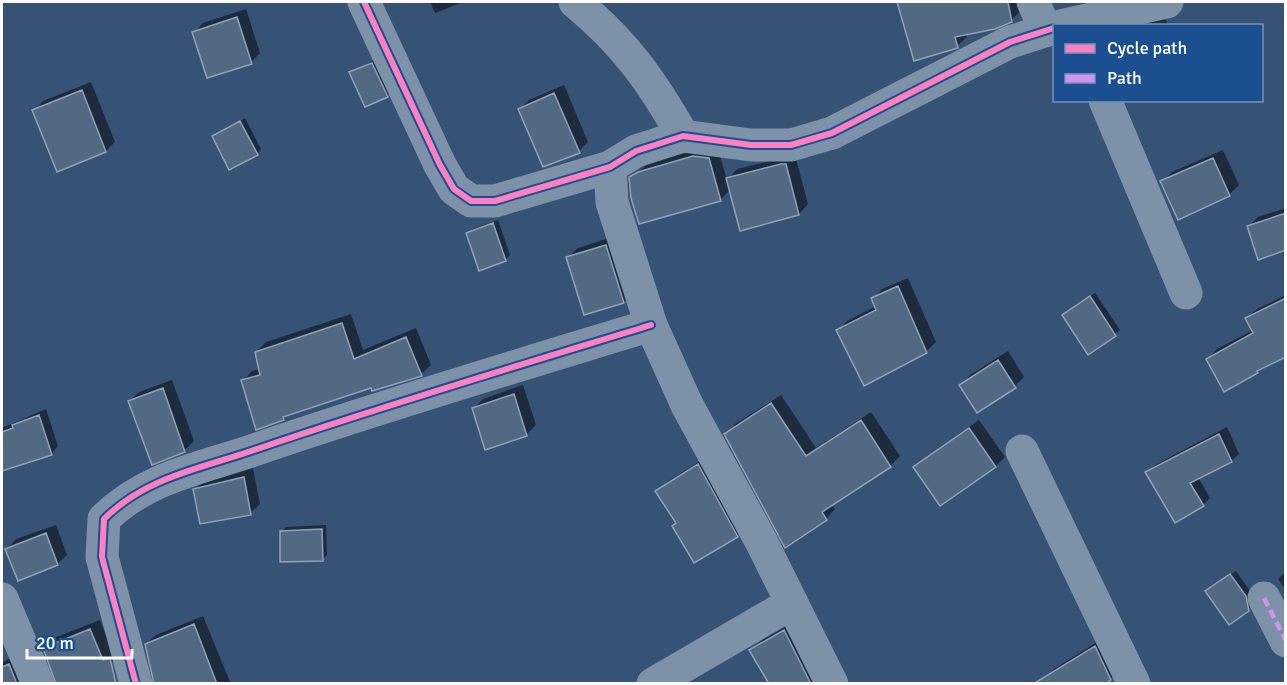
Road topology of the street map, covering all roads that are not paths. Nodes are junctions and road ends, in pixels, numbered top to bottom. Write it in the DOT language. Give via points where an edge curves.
graph roads {
  1 [pos="364,2"];
  2 [pos="574,2"];
  3 [pos="1167,2"];
  4 [pos="1057,22"];
  5 [pos="1106,102"];
  6 [pos="682,136"];
  7 [pos="610,167"];
  8 [pos="1186,293"];
  9 [pos="651,325"];
  10 [pos="1022,452"];
  11 [pos="1264,598"];
  12 [pos="2,599"];
  13 [pos="792,603"];
  14 [pos="1286,640"];
  15 [pos="38,684"];
  16 [pos="136,684"];
  17 [pos="653,684"];
  18 [pos="832,684"];
  19 [pos="1134,684"];
  1 -- 7 [label="street" via="440,165 454,189 471,201 495,201"];
  2 -- 6 [label="street" via="630,53 656,88"];
  3 -- 4 [label="street"];
  4 -- 6 [label="street" via="832,133 791,145 751,145"];
  5 -- 8 [label="street"];
  6 -- 7 [label="street" via="636,150"];
  7 -- 9 [label="street" via="612,202"];
  9 -- 13 [label="street" via="687,405"];
  9 -- 16 [label="street" via="339,420 158,482 123,501 104,519 102,556"];
  10 -- 19 [label="street"];
  11 -- 14 [label="street"];
  12 -- 15 [label="street"];
  13 -- 17 [label="street"];
  13 -- 18 [label="street"];
}
